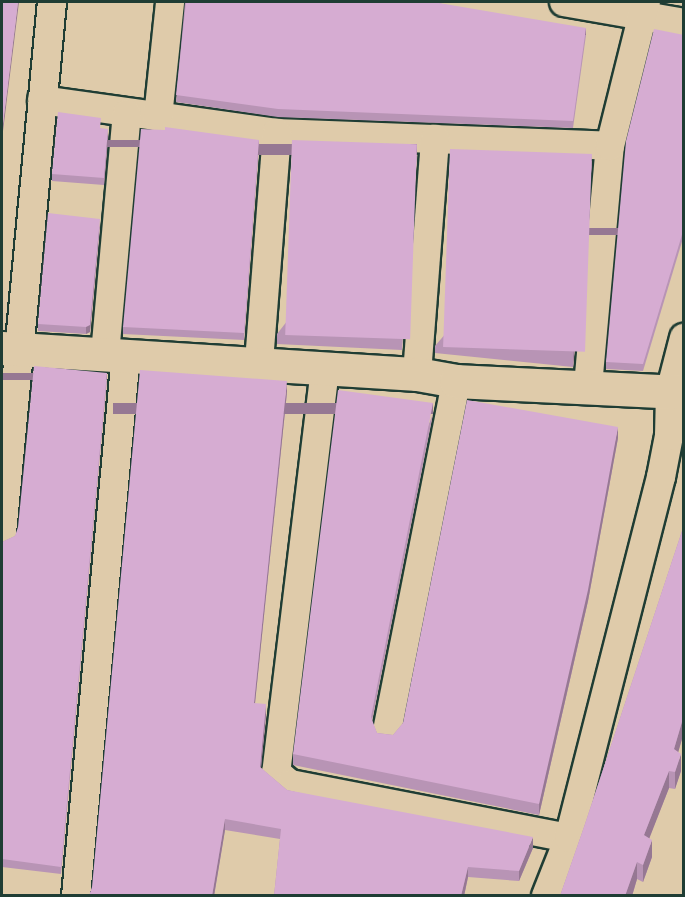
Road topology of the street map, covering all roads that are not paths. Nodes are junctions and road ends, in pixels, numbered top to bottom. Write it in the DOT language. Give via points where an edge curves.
graph roads {
  1 [pos="52,2"];
  2 [pos="170,2"];
  3 [pos="564,2"];
  4 [pos="644,8"];
  5 [pos="684,22"];
  6 [pos="42,100"];
  7 [pos="127,114"];
  8 [pos="158,117"];
  9 [pos="277,133"];
  10 [pos="435,139"];
  11 [pos="610,146"];
  12 [pos="684,338"];
  13 [pos="11,349"];
  14 [pos="116,354"];
  15 [pos="259,362"];
  16 [pos="325,369"];
  17 [pos="417,374"];
  18 [pos="456,381"];
  19 [pos="588,386"];
  20 [pos="677,392"];
  21 [pos="2,534"];
  22 [pos="387,731"];
  23 [pos="569,838"];
  24 [pos="82,894"];
  25 [pos="546,896"];
  1 -- 6 [label="street"];
  2 -- 8 [label="street"];
  3 -- 4 [label="street"];
  4 -- 5 [label="street"];
  4 -- 11 [label="street"];
  6 -- 7 [label="street"];
  6 -- 13 [label="street"];
  7 -- 8 [label="street"];
  7 -- 14 [label="street"];
  8 -- 9 [label="street"];
  9 -- 10 [label="street"];
  9 -- 15 [label="street"];
  10 -- 11 [label="street"];
  10 -- 17 [label="street"];
  11 -- 19 [label="street"];
  12 -- 20 [label="street"];
  13 -- 14 [label="street"];
  13 -- 21 [label="street"];
  14 -- 15 [label="street"];
  14 -- 24 [label="street"];
  15 -- 16 [label="street"];
  16 -- 17 [label="street"];
  16 -- 23 [label="street" via="276,772 290,784"];
  17 -- 18 [label="street"];
  18 -- 19 [label="street"];
  18 -- 22 [label="street"];
  19 -- 20 [label="street"];
  20 -- 23 [label="street" via="661,477"];
  23 -- 25 [label="street"];
}
